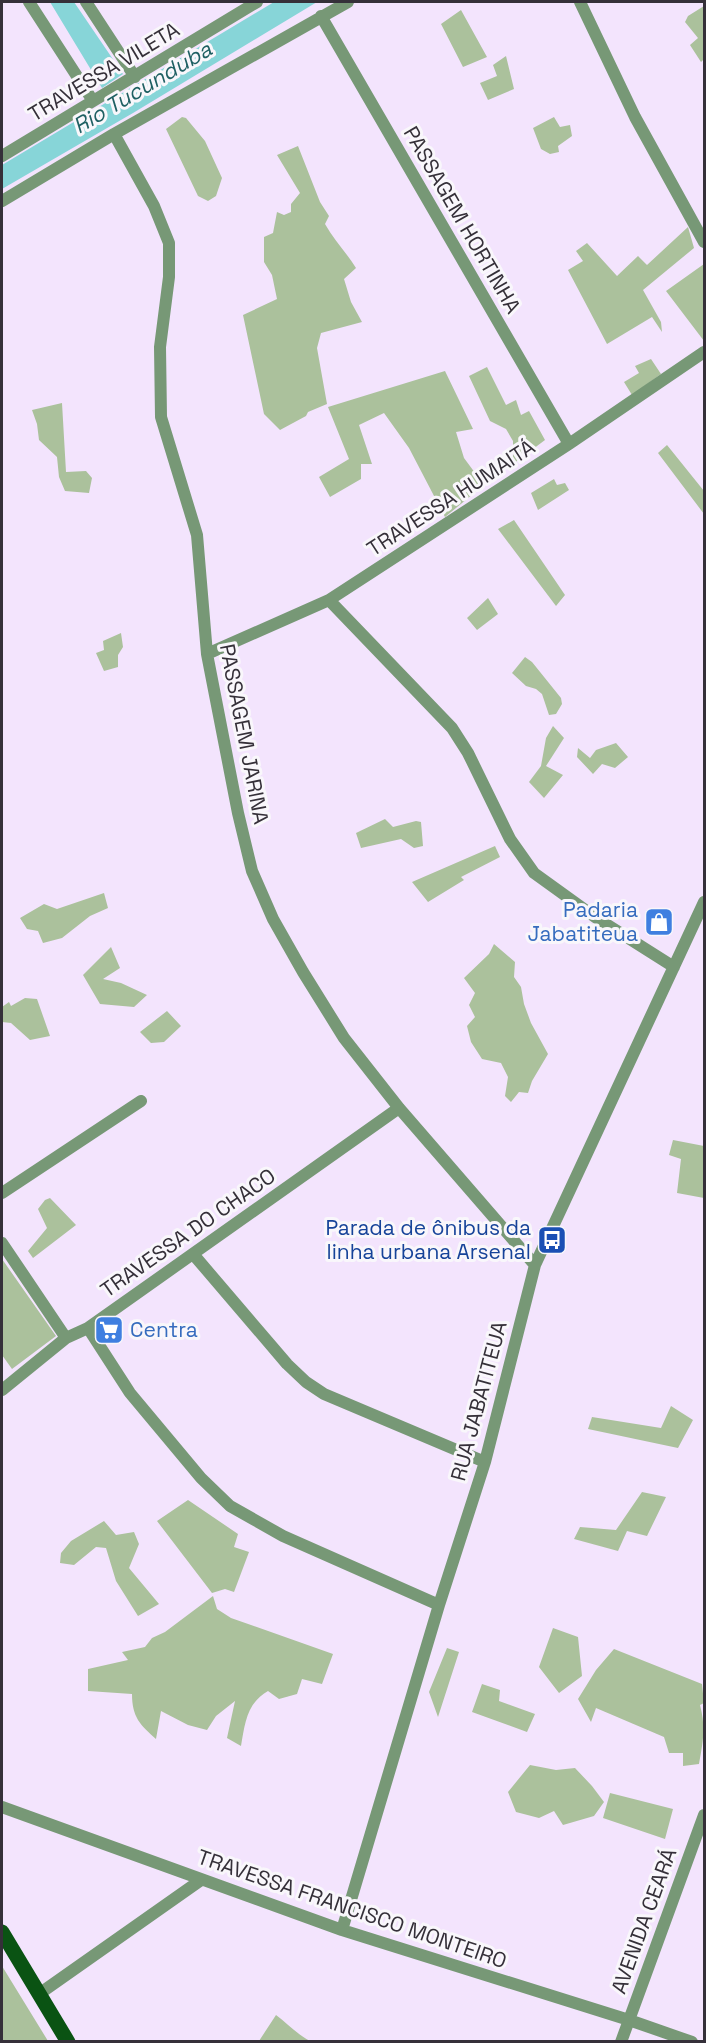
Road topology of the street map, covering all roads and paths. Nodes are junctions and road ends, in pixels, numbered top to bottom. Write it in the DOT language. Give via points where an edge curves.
graph roads {
  1 [pos="29,2"];
  2 [pos="86,2"];
  3 [pos="257,2"];
  4 [pos="348,2"];
  5 [pos="580,2"];
  6 [pos="321,16"];
  7 [pos="135,77"];
  8 [pos="93,101"];
  9 [pos="114,134"];
  10 [pos="2,156"];
  11 [pos="2,201"];
  12 [pos="705,242"];
  13 [pos="705,352"];
  14 [pos="569,444"];
  15 [pos="329,600"];
  16 [pos="207,654"];
  17 [pos="705,902"];
  18 [pos="674,967"];
  19 [pos="141,1101"];
  20 [pos="399,1108"];
  21 [pos="2,1193"];
  22 [pos="2,1243"];
  23 [pos="193,1254"];
  24 [pos="536,1265"];
  25 [pos="88,1328"];
  26 [pos="66,1338"];
  27 [pos="4,1384"];
  28 [pos="485,1462"];
  29 [pos="439,1605"];
  30 [pos="2,1807"];
  31 [pos="705,1815"];
  32 [pos="201,1880"];
  33 [pos="342,1930"];
  34 [pos="2,1932"];
  35 [pos="39,1994"];
  36 [pos="629,2020"];
  37 [pos="68,2042"];
  38 [pos="621,2042"];
  39 [pos="692,2042"];
  1 -- 8 [label="street"];
  2 -- 7 [label="street"];
  3 -- 7 [label="street, TRAVESSA VILETA"];
  4 -- 6 [label="street"];
  5 -- 12 [label="street" via="635,117"];
  6 -- 9 [label="street"];
  6 -- 14 [label="street, PASSAGEM HORTINHA"];
  7 -- 8 [label="street, TRAVESSA VILETA"];
  8 -- 10 [label="street, TRAVESSA VILETA"];
  9 -- 11 [label="street"];
  9 -- 16 [label="street, PASSAGEM JARINA" via="154,206 169,243 160,347 161,417 197,535"];
  13 -- 14 [label="street, TRAVESSA HUMAITÁ"];
  14 -- 15 [label="street, TRAVESSA HUMAITÁ"];
  15 -- 16 [label="street, TRAVESSA HUMAITÁ"];
  15 -- 18 [label="street" via="452,728 510,839 534,873"];
  16 -- 20 [label="street, PASSAGEM JARINA" via="252,871 303,972 344,1038"];
  17 -- 18 [label="street, RUA JABATITEUA"];
  18 -- 24 [label="street, RUA JABATITEUA"];
  19 -- 21 [label="street"];
  20 -- 23 [label="street, TRAVESSA DO CHACO"];
  20 -- 24 [label="street, PASSAGEM JARINA"];
  22 -- 26 [label="street"];
  23 -- 25 [label="street, TRAVESSA DO CHACO"];
  23 -- 28 [label="street" via="306,1382 324,1394"];
  24 -- 28 [label="street, RUA JABATITEUA"];
  25 -- 26 [label="street, TRAVESSA DO CHACO"];
  25 -- 29 [label="street" via="130,1393 201,1478 230,1506 283,1536"];
  26 -- 27 [label="street, TRAVESSA DO CHACO"];
  28 -- 29 [label="street, RUA JABATITEUA"];
  29 -- 33 [label="street, RUA JABATITEUA"];
  30 -- 32 [label="street, TRAVESSA FRANCISCO MONTEIRO"];
  31 -- 36 [label="street, AVENIDA CEARÁ"];
  32 -- 33 [label="street, TRAVESSA FRANCISCO MONTEIRO"];
  32 -- 35 [label="street"];
  33 -- 36 [label="street, TRAVESSA FRANCISCO MONTEIRO"];
  34 -- 35 [label="main road"];
  35 -- 37 [label="main road"];
  36 -- 38 [label="street, AVENIDA CEARÁ"];
  36 -- 39 [label="street, TRAVESSA FRANCISCO MONTEIRO"];
}
